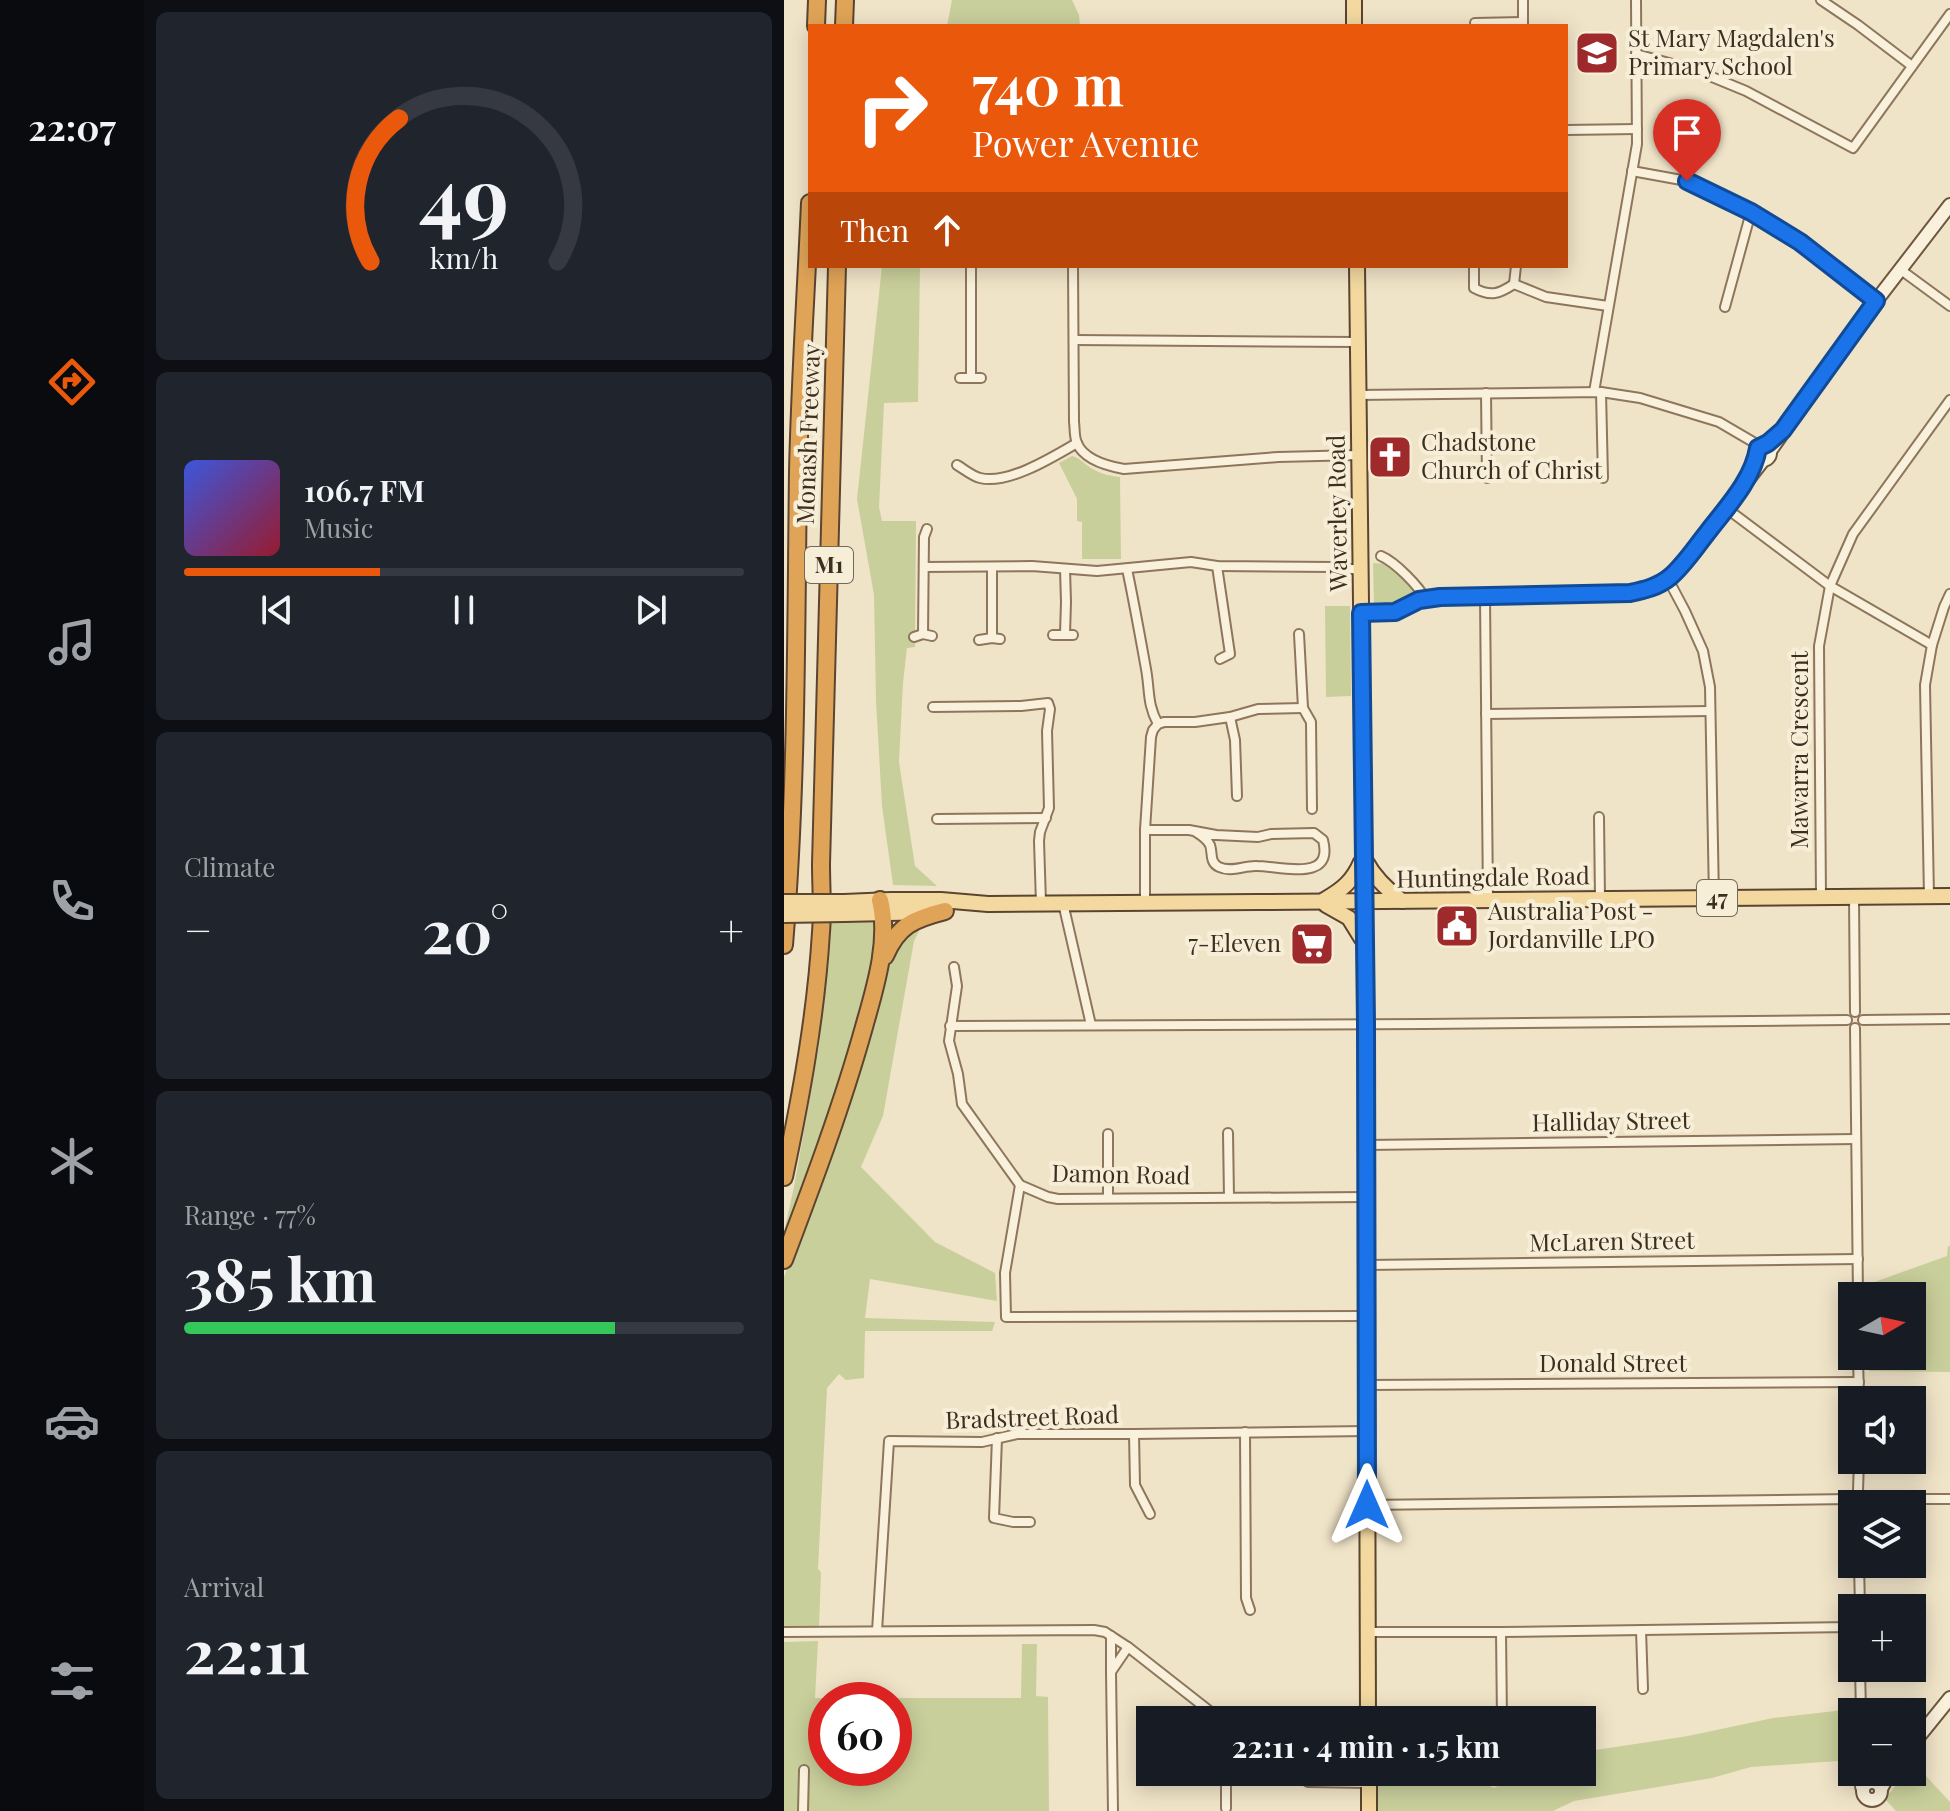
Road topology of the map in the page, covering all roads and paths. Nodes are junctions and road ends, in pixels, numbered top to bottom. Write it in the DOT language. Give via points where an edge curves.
graph roads {
  1 [pos="817,0"];
  2 [pos="845,0"];
  3 [pos="1354,0"];
  4 [pos="1523,0"];
  5 [pos="1636,0"];
  6 [pos="1821,0"];
  7 [pos="1950,14"];
  8 [pos="1475,23"];
  9 [pos="816,24"];
  10 [pos="844,24"];
  11 [pos="1354,24"];
  12 [pos="1523,24"];
  13 [pos="1636,54"];
  14 [pos="1912,66"];
  15 [pos="1637,129"];
  16 [pos="1568,130"];
  17 [pos="1632,171"];
  18 [pos="1950,205"];
  19 [pos="1751,212"];
  20 [pos="808,251"];
  21 [pos="837,268"];
  22 [pos="971,268"];
  23 [pos="1073,268"];
  24 [pos="1357,268"];
  25 [pos="1474,268"];
  26 [pos="1516,268"];
  27 [pos="1901,270"];
  28 [pos="1514,284"];
  29 [pos="1876,301"];
  30 [pos="1608,306"];
  31 [pos="1950,306"];
  32 [pos="1725,307"];
  33 [pos="1074,340"];
  34 [pos="1358,342"];
  35 [pos="960,378"];
  36 [pos="971,378"];
  37 [pos="981,378"];
  38 [pos="1598,392"];
  39 [pos="1486,393"];
  40 [pos="1358,395"];
  41 [pos="1950,400"];
  42 [pos="1077,443"];
  43 [pos="1762,452"];
  44 [pos="1359,455"];
  45 [pos="957,465"];
  46 [pos="1487,478"];
  47 [pos="1603,478"];
  48 [pos="1726,508"];
  49 [pos="927,529"];
  50 [pos="1381,556"];
  51 [pos="1217,566"];
  52 [pos="924,567"];
  53 [pos="992,567"];
  54 [pos="1361,567"];
  55 [pos="1065,569"];
  56 [pos="1127,569"];
  57 [pos="1668,579"];
  58 [pos="1830,586"];
  59 [pos="1950,594"];
  60 [pos="1485,597"];
  61 [pos="1426,600"];
  62 [pos="1362,617"];
  63 [pos="1299,634"];
  64 [pos="1053,635"];
  65 [pos="923,636"];
  66 [pos="979,640"];
  67 [pos="1932,645"];
  68 [pos="1220,659"];
  69 [pos="933,707"];
  70 [pos="1303,708"];
  71 [pos="1710,711"];
  72 [pos="1486,714"];
  73 [pos="1230,717"];
  74 [pos="1158,724"];
  75 [pos="1237,796"];
  76 [pos="1313,809"];
  77 [pos="1599,817"];
  78 [pos="1046,818"];
  79 [pos="937,819"];
  80 [pos="1145,830"];
  81 [pos="1196,832"];
  82 [pos="1363,856"];
  83 [pos="1929,896"];
  84 [pos="1950,896"];
  85 [pos="1821,897"];
  86 [pos="1854,897"];
  87 [pos="1714,898"];
  88 [pos="1600,899"];
  89 [pos="1488,900"];
  90 [pos="1402,901"];
  91 [pos="784,902"];
  92 [pos="1320,902"];
  93 [pos="1364,902"];
  94 [pos="1041,903"];
  95 [pos="1063,903"];
  96 [pos="1145,903"];
  97 [pos="988,904"];
  98 [pos="882,907"];
  99 [pos="844,908"];
  100 [pos="945,911"];
  101 [pos="784,915"];
  102 [pos="1364,943"];
  103 [pos="784,945"];
  104 [pos="954,967"];
  105 [pos="878,972"];
  106 [pos="1855,1012"];
  107 [pos="1950,1019"];
  108 [pos="1847,1020"];
  109 [pos="1863,1020"];
  110 [pos="1366,1024"];
  111 [pos="1091,1025"];
  112 [pos="950,1026"];
  113 [pos="1855,1028"];
  114 [pos="1228,1133"];
  115 [pos="1108,1134"];
  116 [pos="1856,1139"];
  117 [pos="1366,1145"];
  118 [pos="784,1177"];
  119 [pos="1020,1185"];
  120 [pos="1229,1197"];
  121 [pos="1367,1197"];
  122 [pos="1108,1198"];
  123 [pos="1858,1259"];
  124 [pos="784,1260"];
  125 [pos="1366,1265"];
  126 [pos="1858,1282"];
  127 [pos="1366,1316"];
  128 [pos="1859,1370"];
  129 [pos="1859,1382"];
  130 [pos="1367,1385"];
  131 [pos="1859,1386"];
  132 [pos="1367,1431"];
  133 [pos="1245,1432"];
  134 [pos="1134,1434"];
  135 [pos="997,1438"];
  136 [pos="1950,1499"];
  137 [pos="1926,1500"];
  138 [pos="1838,1502"];
  139 [pos="1367,1505"];
  140 [pos="1150,1514"];
  141 [pos="1030,1522"];
  142 [pos="1250,1610"];
  143 [pos="1838,1627"];
  144 [pos="1641,1630"];
  145 [pos="877,1631"];
  146 [pos="784,1632"];
  147 [pos="1368,1632"];
  148 [pos="1501,1632"];
  149 [pos="1111,1636"];
  150 [pos="1128,1647"];
  151 [pos="1111,1672"];
  152 [pos="1643,1689"];
  153 [pos="1950,1698"];
  154 [pos="1203,1706"];
  155 [pos="1368,1706"];
  156 [pos="1502,1706"];
  157 [pos="1926,1728"];
  158 [pos="804,1770"];
  159 [pos="1226,1786"];
  160 [pos="1369,1786"];
  161 [pos="1861,1786"];
  162 [pos="1875,1786"];
  163 [pos="1864,1796"];
  164 [pos="1226,1808"];
  165 [pos="803,1811"];
  166 [pos="1113,1811"];
  167 [pos="1369,1811"];
  168 [pos="1857,1811"];
  1 -- 9 [label="highway"];
  2 -- 10 [label="highway"];
  3 -- 11 [label="main road"];
  4 -- 12 [label="street"];
  5 -- 13 [label="street"];
  6 -- 14 [label="street"];
  7 -- 14 [label="street"];
  8 -- 12 [label="street"];
  13 -- 14 [label="street" via="1746,91 1853,148"];
  13 -- 15 [label="street"];
  15 -- 16 [label="street"];
  15 -- 17 [label="street"];
  17 -- 19 [label="street" via="1687,181"];
  17 -- 30 [label="street"];
  18 -- 27 [label="street"];
  19 -- 29 [label="street"];
  19 -- 32 [label="street"];
  20 -- 103 [label="highway, Monash Freeway / M1"];
  21 -- 118 [label="highway, Monash Freeway / M1" via="821,930 815,998"];
  22 -- 36 [label="street"];
  23 -- 33 [label="street"];
  24 -- 34 [label="main road, Waverley Road"];
  25 -- 28 [label="street" via="1474,288 1483,293 1499,294"];
  26 -- 28 [label="street"];
  27 -- 29 [label="street"];
  27 -- 31 [label="street"];
  28 -- 30 [label="street" via="1546,297"];
  29 -- 43 [label="street"];
  30 -- 38 [label="street"];
  33 -- 34 [label="street"];
  33 -- 42 [label="street"];
  34 -- 40 [label="main road, Waverley Road"];
  35 -- 36 [label="street"];
  36 -- 37 [label="street"];
  38 -- 39 [label="street"];
  38 -- 43 [label="street" via="1640,398 1719,422"];
  38 -- 47 [label="street"];
  39 -- 40 [label="street"];
  39 -- 46 [label="street"];
  40 -- 44 [label="main road, Waverley Road"];
  41 -- 58 [label="street, Mawarra Crescent" via="1853,534"];
  42 -- 44 [label="street" via="1105,466 1124,469"];
  42 -- 45 [label="street" via="997,478 981,478"];
  43 -- 48 [label="street"];
  44 -- 54 [label="main road, Waverley Road"];
  48 -- 57 [label="street"];
  48 -- 58 [label="street"];
  49 -- 52 [label="street"];
  50 -- 61 [label="street"];
  51 -- 54 [label="street"];
  51 -- 56 [label="street" via="1191,562"];
  51 -- 68 [label="street" via="1230,654"];
  52 -- 53 [label="street"];
  52 -- 65 [label="street"];
  53 -- 55 [label="street"];
  53 -- 66 [label="street" via="996,638"];
  54 -- 62 [label="main road, Waverley Road"];
  55 -- 56 [label="street"];
  55 -- 64 [label="street" via="1069,634"];
  56 -- 74 [label="street" via="1149,703"];
  57 -- 60 [label="street" via="1630,593"];
  57 -- 71 [label="street" via="1703,651"];
  58 -- 67 [label="street"];
  58 -- 85 [label="street, Mawarra Crescent" via="1819,646"];
  59 -- 67 [label="street"];
  60 -- 61 [label="street"];
  60 -- 72 [label="street"];
  61 -- 62 [label="street"];
  62 -- 82 [label="main road, Waverley Road"];
  63 -- 70 [label="street"];
  67 -- 83 [label="street" via="1925,685"];
  69 -- 78 [label="street" via="1048,703"];
  70 -- 73 [label="street" via="1258,709"];
  70 -- 76 [label="street" via="1311,722"];
  71 -- 72 [label="street"];
  71 -- 87 [label="street"];
  72 -- 89 [label="street"];
  73 -- 74 [label="street"];
  73 -- 75 [label="street"];
  74 -- 80 [label="street" via="1151,737"];
  77 -- 88 [label="street"];
  78 -- 79 [label="street"];
  78 -- 94 [label="street" via="1039,841"];
  80 -- 81 [label="street"];
  80 -- 96 [label="street"];
  81 -- 81 [label="street" via="1258,837 1314,833 1323,840 1325,856 1309,868 1225,869 1214,863 1207,841"];
  82 -- 90 [label="main road" via="1371,872"];
  82 -- 92 [label="main road" via="1348,885"];
  82 -- 93 [label="main road, Waverley Road"];
  83 -- 84 [label="main road, Huntingdale Road / 47"];
  83 -- 86 [label="main road, Huntingdale Road / 47"];
  85 -- 86 [label="main road, Huntingdale Road / 47"];
  85 -- 87 [label="main road, Huntingdale Road / 47"];
  86 -- 106 [label="street"];
  87 -- 88 [label="main road, Huntingdale Road / 47"];
  88 -- 89 [label="main road, Huntingdale Road / 47"];
  89 -- 90 [label="main road, Huntingdale Road / 47"];
  90 -- 93 [label="main road, Huntingdale Road / 47"];
  91 -- 99 [label="main road, Huntingdale Road / 47, bridge"];
  92 -- 93 [label="main road, Huntingdale Road / 47"];
  92 -- 96 [label="main road, Huntingdale Road / 47"];
  92 -- 102 [label="main road" via="1349,918"];
  93 -- 102 [label="main road, Waverley Road"];
  94 -- 95 [label="main road, Huntingdale Road / 47"];
  94 -- 97 [label="main road, Huntingdale Road / 47"];
  95 -- 96 [label="main road, Huntingdale Road / 47"];
  95 -- 111 [label="street"];
  97 -- 98 [label="main road, Huntingdale Road / 47" via="941,900"];
  97 -- 100 [label="main road, Huntingdale Road / 47"];
  98 -- 99 [label="main road, Huntingdale Road / 47"];
  98 -- 100 [label="main road, Huntingdale Road / 47"];
  98 -- 105 [label="highway"];
  99 -- 101 [label="main road, Huntingdale Road / 47, bridge"];
  100 -- 105 [label="highway" via="903,927"];
  102 -- 110 [label="main road, Waverley Road"];
  104 -- 112 [label="street, Damon Road" via="957,986"];
  105 -- 124 [label="highway" via="857,1054"];
  106 -- 108 [label="street"];
  106 -- 109 [label="street"];
  107 -- 109 [label="street"];
  108 -- 110 [label="street"];
  108 -- 113 [label="street"];
  109 -- 113 [label="street"];
  110 -- 111 [label="street"];
  110 -- 117 [label="main road, Waverley Road"];
  111 -- 112 [label="street"];
  112 -- 119 [label="street, Damon Road" via="962,1104"];
  113 -- 116 [label="street"];
  114 -- 120 [label="street"];
  115 -- 122 [label="street"];
  116 -- 117 [label="street, Halliday Street"];
  116 -- 123 [label="street"];
  117 -- 121 [label="main road, Waverley Road"];
  119 -- 122 [label="street, Damon Road" via="1058,1199"];
  119 -- 127 [label="street" via="1005,1273 1006,1317"];
  120 -- 121 [label="street, Damon Road"];
  120 -- 122 [label="street, Damon Road"];
  121 -- 125 [label="main road, Waverley Road"];
  123 -- 125 [label="street, McLaren Street"];
  123 -- 126 [label="street"];
  125 -- 127 [label="main road, Waverley Road"];
  127 -- 130 [label="main road, Waverley Road"];
  128 -- 129 [label="street"];
  129 -- 130 [label="street, Donald Street"];
  129 -- 131 [label="street"];
  130 -- 132 [label="main road, Waverley Road"];
  132 -- 133 [label="street, Bradstreet Road"];
  132 -- 139 [label="main road, Waverley Road"];
  133 -- 134 [label="street, Bradstreet Road"];
  133 -- 142 [label="street"];
  134 -- 135 [label="street, Bradstreet Road"];
  134 -- 140 [label="street" via="1135,1485"];
  135 -- 141 [label="street" via="994,1518"];
  135 -- 145 [label="street, Bradstreet Road" via="889,1441"];
  136 -- 137 [label="street"];
  138 -- 139 [label="street"];
  139 -- 147 [label="main road, Waverley Road"];
  143 -- 144 [label="street"];
  144 -- 148 [label="street"];
  144 -- 152 [label="street"];
  145 -- 146 [label="street"];
  145 -- 149 [label="street" via="1094,1630"];
  147 -- 148 [label="street"];
  147 -- 155 [label="main road, Waverley Road"];
  148 -- 156 [label="street"];
  149 -- 150 [label="street"];
  149 -- 151 [label="street"];
  150 -- 151 [label="street"];
  150 -- 154 [label="street"];
  151 -- 166 [label="street"];
  153 -- 157 [label="street"];
  158 -- 165 [label="street"];
  159 -- 164 [label="street"];
  160 -- 167 [label="main road"];
  161 -- 163 [label="street"];
  162 -- 163 [label="street" via="1880,1795 1876,1799"];
  163 -- 168 [label="street"];
}
